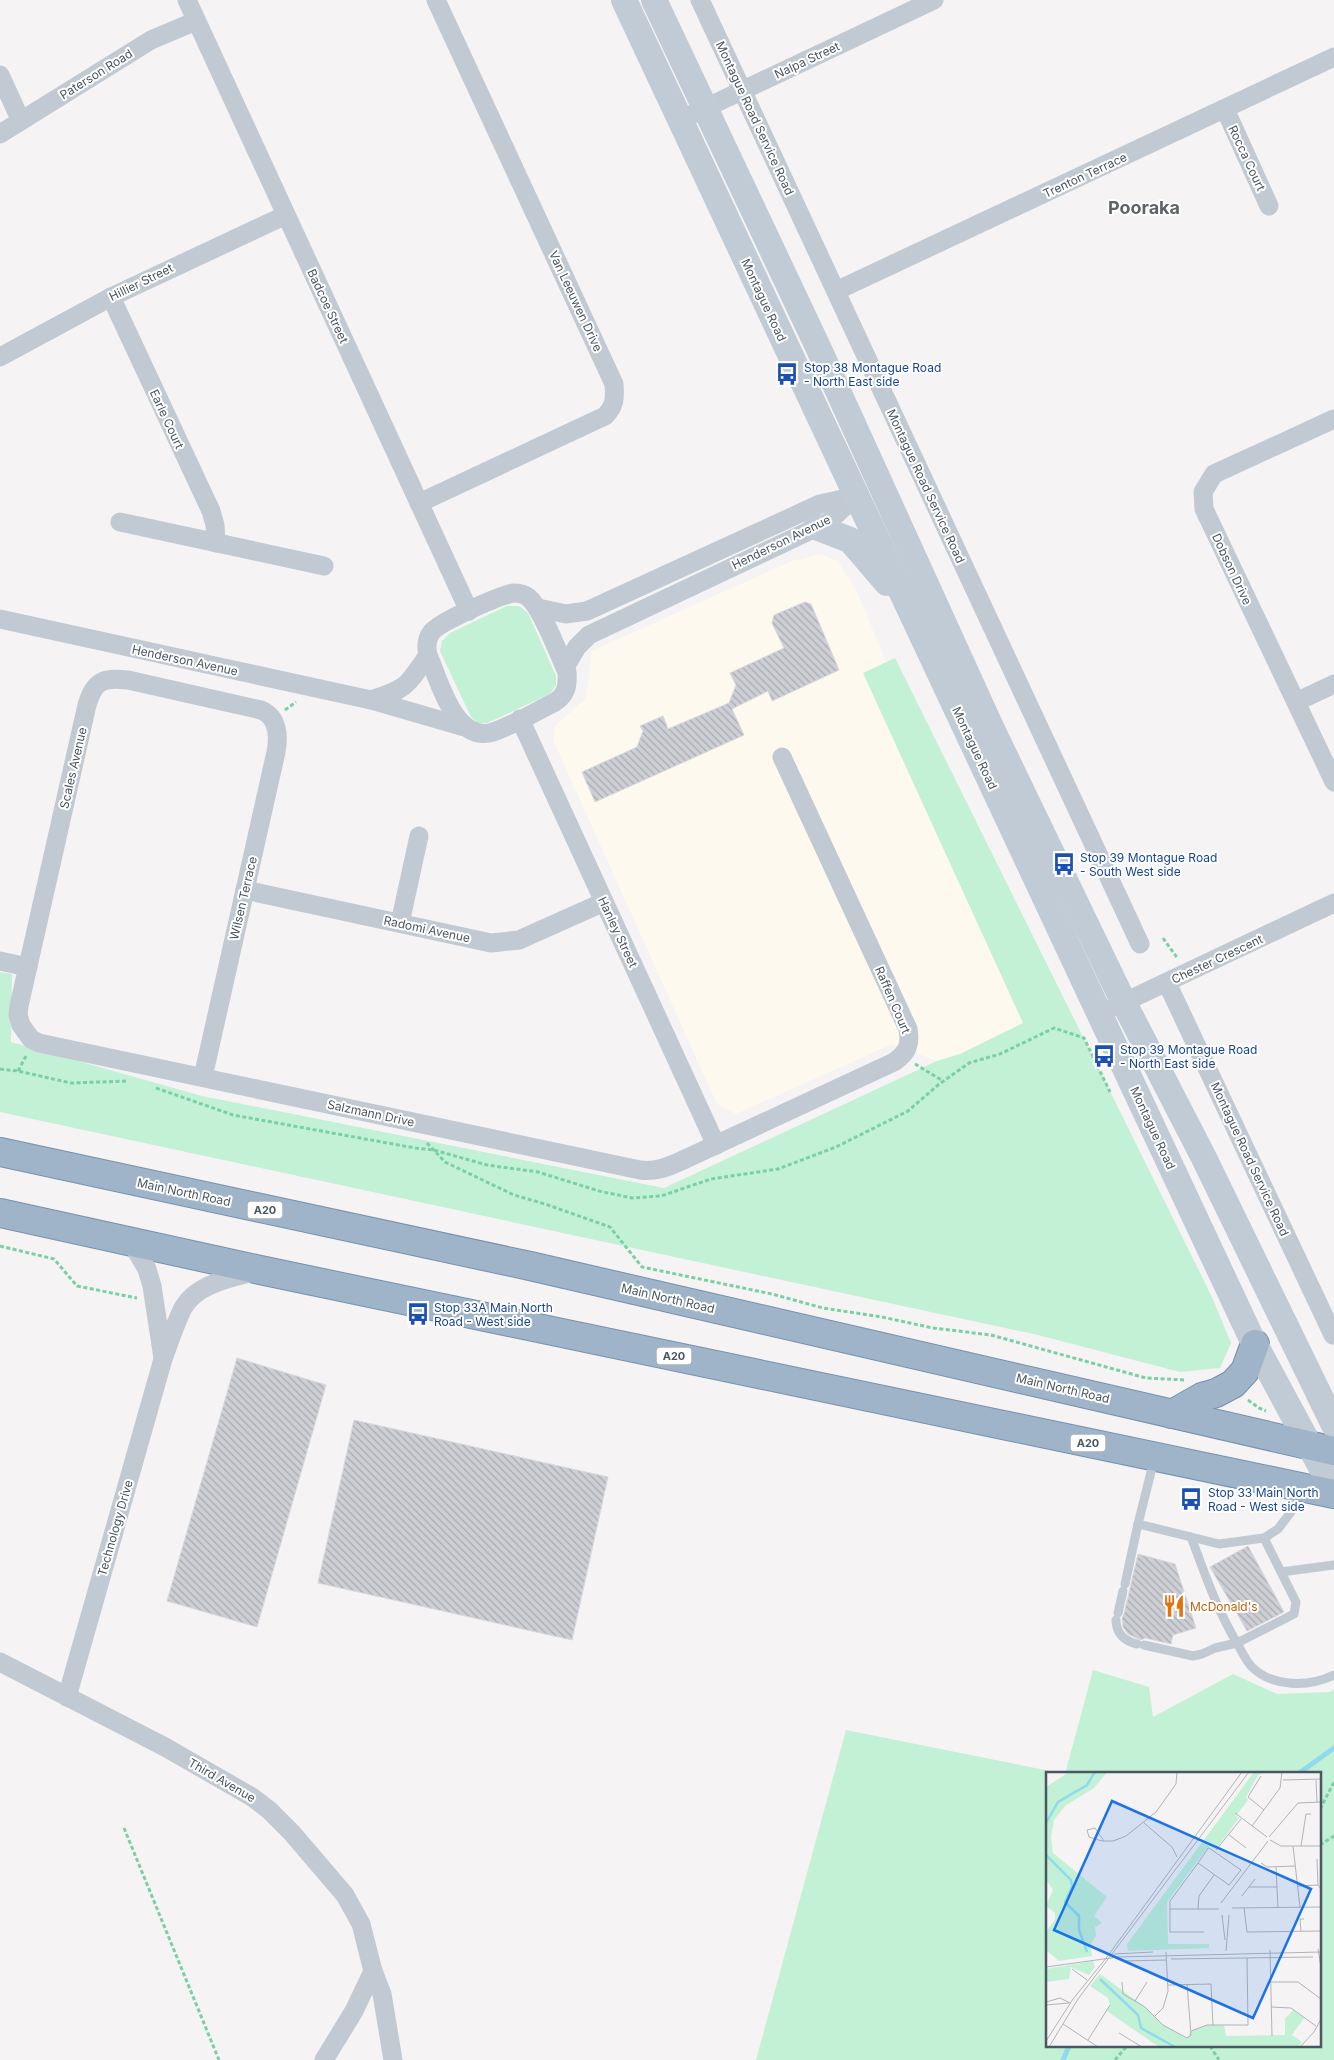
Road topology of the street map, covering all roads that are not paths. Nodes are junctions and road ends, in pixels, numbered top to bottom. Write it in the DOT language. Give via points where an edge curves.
graph roads {
  1 [pos="186,0"];
  2 [pos="436,0"];
  3 [pos="624,0"];
  4 [pos="654,0"];
  5 [pos="700,0"];
  6 [pos="934,0"];
  7 [pos="196,21"];
  8 [pos="1334,57"];
  9 [pos="0,75"];
  10 [pos="742,90"];
  11 [pos="705,108"];
  12 [pos="1225,109"];
  13 [pos="680,120"];
  14 [pos="21,121"];
  15 [pos="0,134"];
  16 [pos="1269,206"];
  17 [pos="286,215"];
  18 [pos="836,291"];
  19 [pos="111,297"];
  20 [pos="0,357"];
  21 [pos="1334,419"];
  22 [pos="881,484"];
  23 [pos="856,496"];
  24 [pos="419,503"];
  25 [pos="120,522"];
  26 [pos="816,528"];
  27 [pos="216,543"];
  28 [pos="324,566"];
  29 [pos="538,608"];
  30 [pos="910,610"];
  31 [pos="469,611"];
  32 [pos="0,619"];
  33 [pos="428,655"];
  34 [pos="564,667"];
  35 [pos="1334,684"];
  36 [pos="371,700"];
  37 [pos="1296,702"];
  38 [pos="276,716"];
  39 [pos="520,719"];
  40 [pos="464,727"];
  41 [pos="782,757"];
  42 [pos="1334,782"];
  43 [pos="419,836"];
  44 [pos="245,890"];
  45 [pos="604,902"];
  46 [pos="1334,903"];
  47 [pos="400,923"];
  48 [pos="1140,944"];
  49 [pos="0,961"];
  50 [pos="28,967"];
  51 [pos="1167,983"];
  52 [pos="1124,1003"];
  53 [pos="1100,1014"];
  54 [pos="28,1041"];
  55 [pos="203,1077"];
  56 [pos="716,1145"];
  57 [pos="0,1152"];
  58 [pos="0,1213"];
  59 [pos="131,1242"];
  60 [pos="260,1270"];
  61 [pos="1333,1335"];
  62 [pos="1255,1344"];
  63 [pos="163,1359"];
  64 [pos="1172,1414"];
  65 [pos="1334,1425"];
  66 [pos="1321,1448"];
  67 [pos="1154,1457"];
  68 [pos="1299,1486"];
  69 [pos="1334,1492"];
  70 [pos="1138,1524"];
  71 [pos="1192,1537"];
  72 [pos="1264,1538"];
  73 [pos="1334,1565"];
  74 [pos="1281,1572"];
  75 [pos="1236,1643"];
  76 [pos="0,1662"];
  77 [pos="1334,1675"];
  78 [pos="68,1698"];
  79 [pos="373,1971"];
  80 [pos="324,2060"];
  81 [pos="393,2060"];
  1 -- 7 [label="street, Badcoe Street"];
  2 -- 24 [label="street, Van Leeuwen Drive" via="614,384 615,393 614,405 605,416"];
  3 -- 13 [label="main road, Montague Road"];
  4 -- 11 [label="main road, Montague Road"];
  5 -- 10 [label="street, Montague Road Service Road"];
  6 -- 10 [label="street, Nalpa Street"];
  7 -- 14 [label="street, Paterson Road" via="151,40"];
  7 -- 17 [label="street, Badcoe Street"];
  8 -- 12 [label="street, Trenton Terrace"];
  9 -- 14 [label="street"];
  10 -- 11 [label="street, Nalpa Street"];
  10 -- 18 [label="street, Montague Road Service Road"];
  11 -- 13 [label="street, Nalpa Street"];
  11 -- 22 [label="main road, Montague Road"];
  12 -- 16 [label="street, Rocca Court"];
  12 -- 18 [label="street, Trenton Terrace"];
  13 -- 23 [label="main road, Montague Road"];
  14 -- 15 [label="street, Paterson Road"];
  17 -- 19 [label="street, Hillier Street"];
  17 -- 24 [label="street, Badcoe Street"];
  18 -- 48 [label="street, Montague Road Service Road"];
  19 -- 20 [label="street, Hillier Street"];
  19 -- 27 [label="street, Earle Court" via="211,511"];
  21 -- 37 [label="street, Dobson Drive" via="1214,474 1203,492 1204,509"];
  22 -- 23 [label="main road"];
  22 -- 52 [label="main road, Montague Road" via="990,725"];
  23 -- 26 [label="street, Henderson Avenue" via="828,522"];
  23 -- 29 [label="street, Henderson Avenue" via="820,504 587,611 566,614"];
  23 -- 30 [label="main road, Montague Road"];
  24 -- 31 [label="street, Badcoe Street"];
  25 -- 27 [label="street"];
  26 -- 30 [label="main road" via="850,540"];
  26 -- 34 [label="street, Henderson Avenue" via="599,629 585,639"];
  27 -- 28 [label="street"];
  29 -- 31 [label="street" via="528,597 513,593"];
  29 -- 34 [label="street"];
  30 -- 53 [label="main road, Montague Road"];
  31 -- 33 [label="street" via="431,632 426,647"];
  32 -- 36 [label="street, Henderson Avenue"];
  33 -- 36 [label="street" via="406,686"];
  33 -- 40 [label="street" via="451,708"];
  34 -- 39 [label="street" via="568,682 564,696"];
  35 -- 37 [label="street"];
  36 -- 40 [label="street, Henderson Avenue"];
  37 -- 42 [label="street, Dobson Drive"];
  38 -- 44 [label="street, Wilsen Terrace" via="277,744"];
  38 -- 50 [label="street, Scales Avenue" via="128,680 111,678 96,685 87,705"];
  39 -- 40 [label="street" via="480,734"];
  39 -- 45 [label="street, Hanley Street"];
  41 -- 56 [label="street, Raffen Court" via="908,1029 908,1048 894,1062"];
  43 -- 47 [label="street"];
  44 -- 47 [label="street, Radomi Avenue"];
  44 -- 55 [label="street, Wilsen Terrace"];
  45 -- 47 [label="street, Radomi Avenue" via="519,940 506,942 491,943"];
  45 -- 56 [label="street, Hanley Street"];
  46 -- 51 [label="street, Chester Crescent"];
  49 -- 50 [label="street"];
  50 -- 54 [label="street, Scales Avenue" via="18,1016"];
  51 -- 52 [label="street, Chester Crescent"];
  51 -- 61 [label="street, Montague Road Service Road"];
  52 -- 53 [label="street, Chester Crescent"];
  52 -- 65 [label="main road, Montague Road" via="1203,1156"];
  53 -- 62 [label="main road, Montague Road"];
  54 -- 55 [label="street, Salzmann Drive" via="31,1039"];
  55 -- 56 [label="street, Salzmann Drive" via="648,1172"];
  57 -- 64 [label="highway, Main North Road / A20" via="530,1266"];
  58 -- 59 [label="highway, A20"];
  59 -- 60 [label="highway, A20"];
  59 -- 63 [label="street, Technology Drive" via="147,1269 152,1286"];
  60 -- 63 [label="street, Technology Drive" via="217,1282 192,1299 183,1308"];
  60 -- 67 [label="highway, A20"];
  62 -- 64 [label="highway" via="1245,1371 1233,1384"];
  62 -- 66 [label="main road, Montague Road"];
  63 -- 78 [label="street, Technology Drive"];
  64 -- 66 [label="highway, Main North Road / A20"];
  66 -- 69 [label="main road, Montague Road"];
  67 -- 68 [label="highway, A20"];
  67 -- 70 [label="lane"];
  68 -- 69 [label="highway, A20"];
  68 -- 72 [label="lane" via="1291,1512 1278,1529"];
  70 -- 71 [label="lane"];
  70 -- 75 [label="lane" via="1117,1616 1116,1627 1121,1635 1126,1640 1193,1656"];
  71 -- 72 [label="lane" via="1219,1544"];
  71 -- 75 [label="lane" via="1219,1611"];
  72 -- 74 [label="lane"];
  73 -- 74 [label="lane"];
  74 -- 75 [label="lane" via="1296,1602 1294,1614"];
  75 -- 77 [label="lane" via="1251,1666 1277,1681 1309,1683"];
  76 -- 78 [label="street, Third Avenue"];
  78 -- 79 [label="street, Third Avenue" via="181,1756 252,1796 269,1810 345,1895 361,1924"];
  79 -- 80 [label="street" via="354,2011"];
  79 -- 81 [label="street, Third Avenue" via="382,1994"];
}
